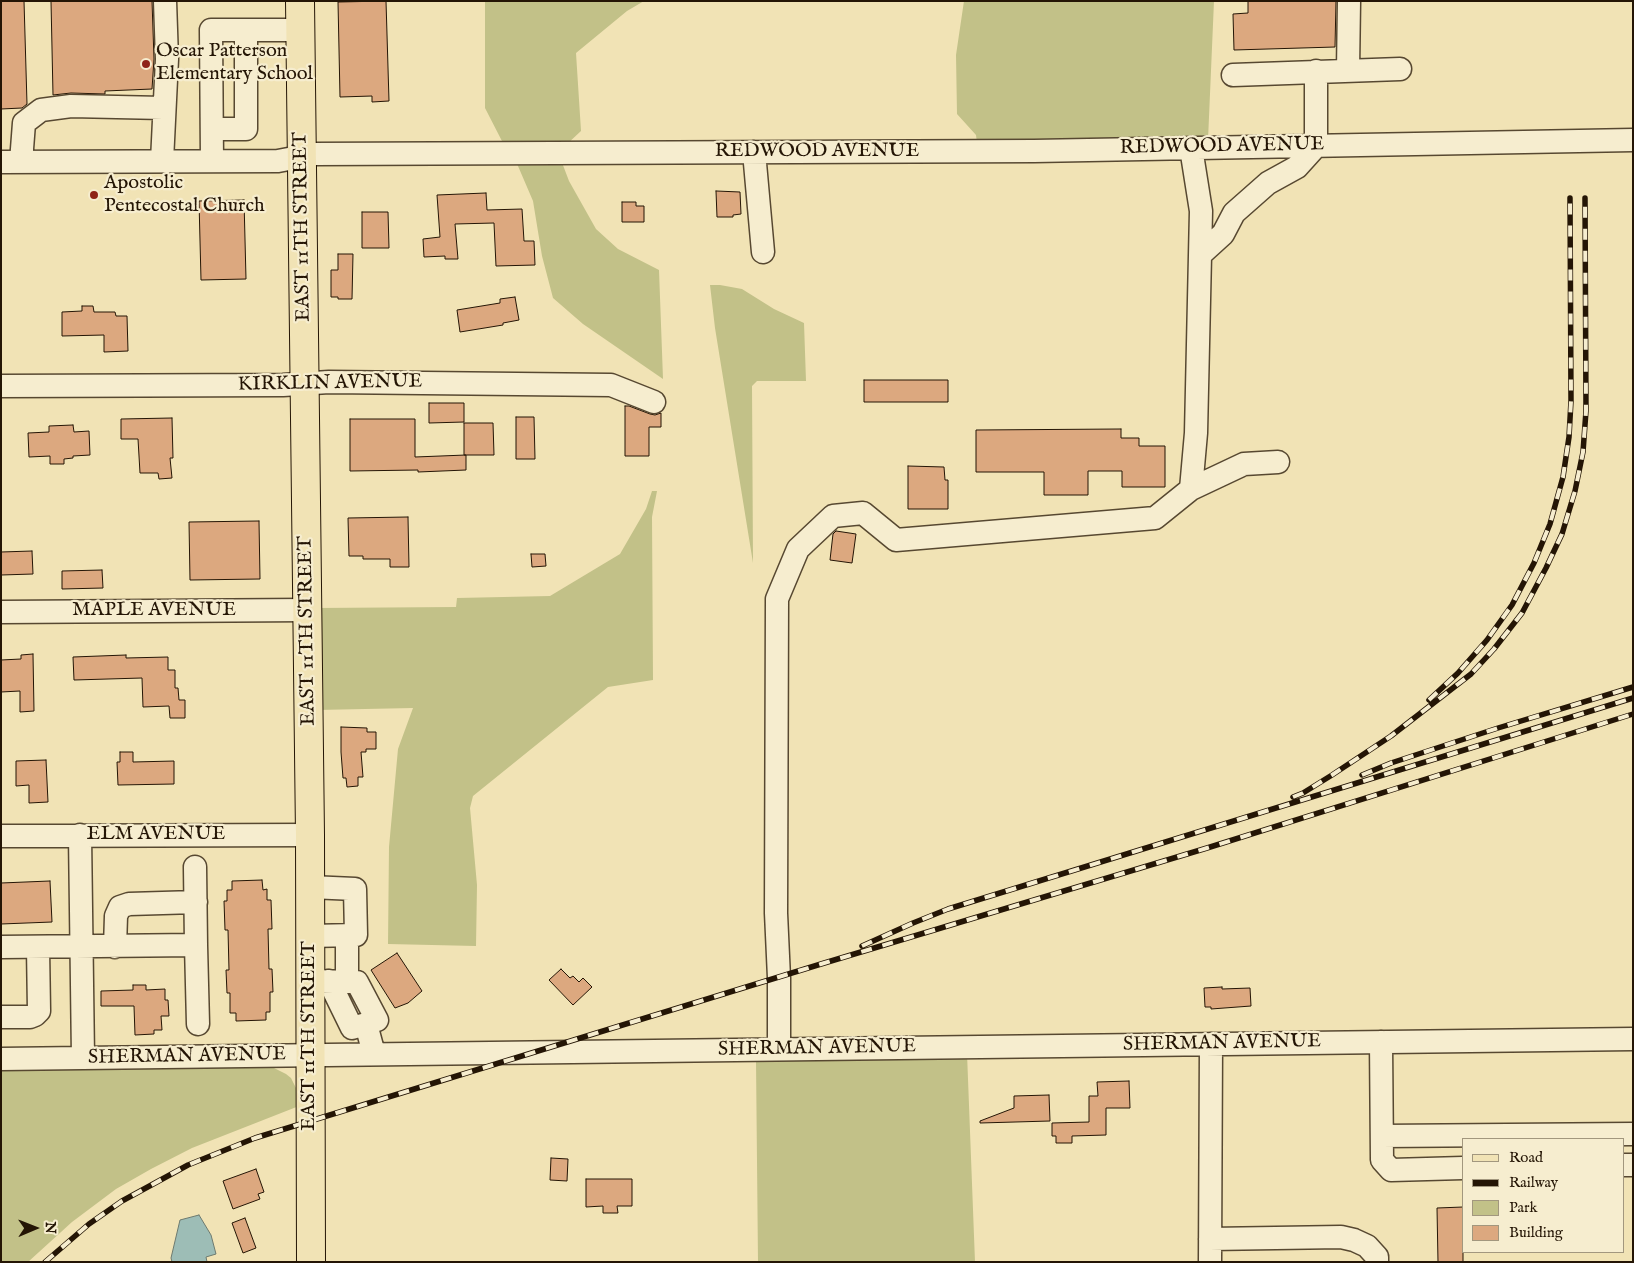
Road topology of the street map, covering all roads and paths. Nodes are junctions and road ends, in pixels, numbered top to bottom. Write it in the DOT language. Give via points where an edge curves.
graph roads {
  1 [pos="165,1"];
  2 [pos="300,1"];
  3 [pos="1349,1"];
  4 [pos="246,30"];
  5 [pos="300,30"];
  6 [pos="1400,69"];
  7 [pos="1348,70"];
  8 [pos="1316,71"];
  9 [pos="1233,75"];
  10 [pos="163,108"];
  11 [pos="212,129"];
  12 [pos="1633,140"];
  13 [pos="1316,146"];
  14 [pos="1191,148"];
  15 [pos="754,152"];
  16 [pos="302,156"];
  17 [pos="162,161"];
  18 [pos="212,161"];
  19 [pos="11,162"];
  20 [pos="763,252"];
  21 [pos="1201,254"];
  22 [pos="305,384"];
  23 [pos="1,386"];
  24 [pos="654,402"];
  25 [pos="1278,462"];
  26 [pos="1191,489"];
  27 [pos="308,610"];
  28 [pos="1,612"];
  29 [pos="310,834"];
  30 [pos="80,835"];
  31 [pos="1,836"];
  32 [pos="196,868"];
  33 [pos="310,887"];
  34 [pos="196,902"];
  35 [pos="347,935"];
  36 [pos="310,936"];
  37 [pos="196,945"];
  38 [pos="115,947"];
  39 [pos="1,948"];
  40 [pos="38,948"];
  41 [pos="81,948"];
  42 [pos="342,993"];
  43 [pos="1,1017"];
  44 [pos="198,1024"];
  45 [pos="1633,1039"];
  46 [pos="1381,1042"];
  47 [pos="1211,1044"];
  48 [pos="779,1049"];
  49 [pos="374,1054"];
  50 [pos="311,1055"];
  51 [pos="83,1058"];
  52 [pos="1,1059"];
  53 [pos="1633,1134"];
  54 [pos="1382,1136"];
  55 [pos="1462,1168"];
  56 [pos="1210,1239"];
  57 [pos="311,1262"];
  58 [pos="1210,1262"];
  59 [pos="1377,1262"];
  1 -- 10 [label="street" via="167,59"];
  2 -- 5 [label="main road, EAST 11TH STREET"];
  3 -- 7 [label="street"];
  4 -- 5 [label="street"];
  4 -- 11 [label="street" via="246,129"];
  4 -- 11 [label="street" via="211,30"];
  5 -- 16 [label="main road, EAST 11TH STREET"];
  6 -- 7 [label="street"];
  7 -- 8 [label="street"];
  8 -- 9 [label="street"];
  8 -- 13 [label="street"];
  10 -- 17 [label="street"];
  10 -- 19 [label="street" via="71,106 41,110 24,123"];
  11 -- 18 [label="street"];
  12 -- 13 [label="street, REDWOOD AVENUE"];
  13 -- 14 [label="street, REDWOOD AVENUE"];
  13 -- 21 [label="street" via="1297,167 1268,183 1234,213 1223,234"];
  14 -- 15 [label="street, REDWOOD AVENUE"];
  14 -- 21 [label="street" via="1201,211"];
  15 -- 16 [label="street, REDWOOD AVENUE"];
  15 -- 20 [label="street"];
  16 -- 18 [label="street, REDWOOD AVENUE" via="278,161"];
  16 -- 22 [label="main road, EAST 11TH STREET"];
  17 -- 18 [label="street, REDWOOD AVENUE"];
  17 -- 19 [label="street, REDWOOD AVENUE"];
  21 -- 26 [label="street" via="1196,433"];
  22 -- 23 [label="street, KIRKLIN AVENUE"];
  22 -- 24 [label="street, KIRKLIN AVENUE" via="611,384"];
  22 -- 27 [label="main road, EAST 11TH STREET"];
  25 -- 26 [label="street" via="1244,464"];
  26 -- 48 [label="street" via="1155,518 905,540 896,540 863,514 833,516 798,549 777,599"];
  27 -- 28 [label="street, MAPLE AVENUE"];
  27 -- 29 [label="main road, EAST 11TH STREET"];
  29 -- 30 [label="street, ELM AVENUE"];
  29 -- 33 [label="main road, EAST 11TH STREET"];
  30 -- 31 [label="street, ELM AVENUE"];
  30 -- 41 [label="street"];
  32 -- 34 [label="street"];
  33 -- 35 [label="street" via="355,889 356,936"];
  33 -- 36 [label="main road, EAST 11TH STREET"];
  34 -- 37 [label="street"];
  34 -- 38 [label="street" via="120,907 116,916"];
  35 -- 36 [label="street"];
  35 -- 42 [label="street"];
  36 -- 42 [label="main road, EAST 11TH STREET"];
  37 -- 38 [label="street"];
  37 -- 44 [label="street"];
  38 -- 41 [label="street"];
  39 -- 40 [label="street"];
  40 -- 41 [label="street"];
  40 -- 43 [label="street" via="38,1011 30,1017"];
  41 -- 51 [label="street"];
  42 -- 49 [label="street" via="377,1020 366,1024"];
  42 -- 50 [label="main road, EAST 11TH STREET"];
  45 -- 46 [label="street, SHERMAN AVENUE"];
  46 -- 47 [label="street, SHERMAN AVENUE"];
  46 -- 54 [label="street"];
  47 -- 48 [label="street, SHERMAN AVENUE"];
  47 -- 56 [label="street"];
  48 -- 49 [label="street, SHERMAN AVENUE"];
  49 -- 50 [label="street, SHERMAN AVENUE"];
  50 -- 51 [label="street, SHERMAN AVENUE"];
  50 -- 57 [label="main road, EAST 11TH STREET"];
  51 -- 52 [label="street, SHERMAN AVENUE"];
  53 -- 54 [label="street"];
  54 -- 55 [label="street" via="1382,1160 1391,1170"];
  56 -- 58 [label="street"];
  56 -- 59 [label="street" via="1342,1237 1367,1246 1377,1257"];
}
